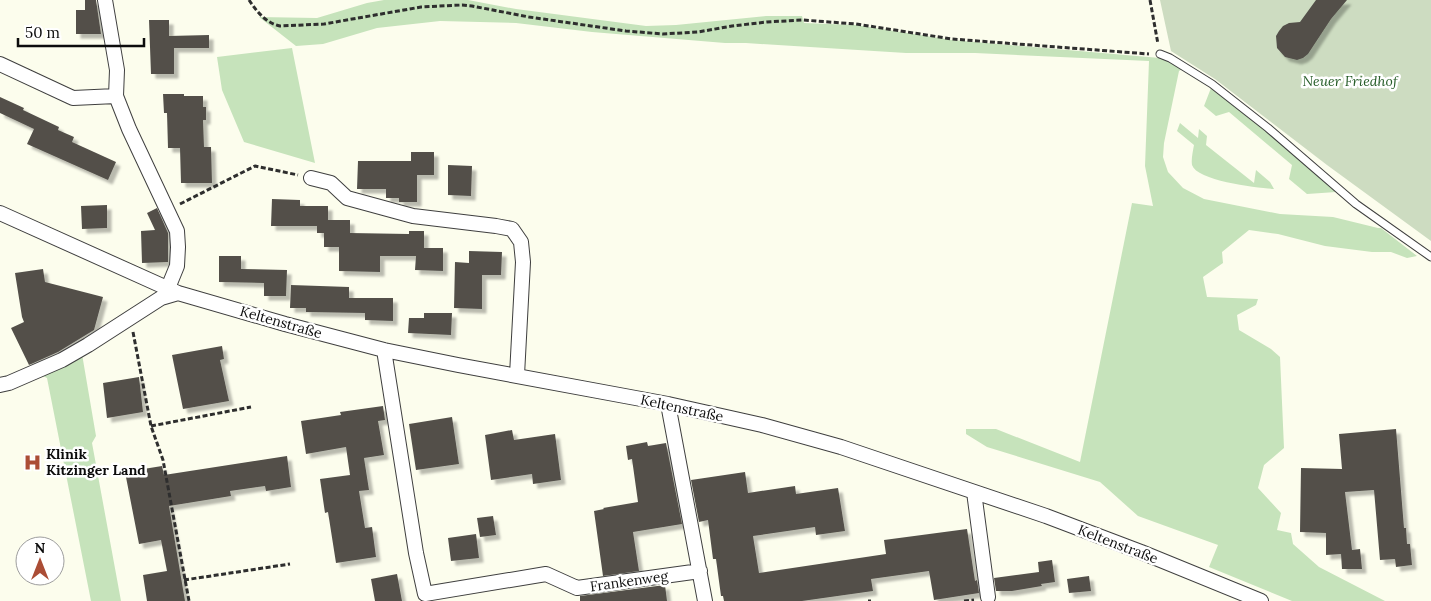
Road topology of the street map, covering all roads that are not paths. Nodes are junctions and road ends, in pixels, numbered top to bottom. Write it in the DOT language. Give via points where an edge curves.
graph roads {
  1 [pos="105,0"];
  2 [pos="1160,54"];
  3 [pos="0,64"];
  4 [pos="116,96"];
  5 [pos="311,178"];
  6 [pos="0,212"];
  7 [pos="1431,257"];
  8 [pos="173,290"];
  9 [pos="384,350"];
  10 [pos="517,375"];
  11 [pos="0,385"];
  12 [pos="668,404"];
  13 [pos="974,492"];
  14 [pos="700,571"];
  15 [pos="988,597"];
  16 [pos="705,601"];
  17 [pos="1261,601"];
  1 -- 4 [label="street" via="117,70"];
  2 -- 7 [label="lane" via="1212,84 1349,198"];
  3 -- 4 [label="street" via="73,98"];
  4 -- 8 [label="street" via="177,231"];
  5 -- 10 [label="street" via="331,183 347,198 413,216 512,229 521,242 524,262"];
  6 -- 8 [label="street, Keltenstraße"];
  8 -- 9 [label="street, Keltenstraße"];
  8 -- 11 [label="street" via="88,346"];
  9 -- 10 [label="street, Keltenstraße"];
  9 -- 14 [label="street, Frankenweg" via="424,594 546,574 577,588"];
  10 -- 12 [label="street, Keltenstraße"];
  12 -- 13 [label="street, Keltenstraße" via="841,447"];
  12 -- 14 [label="street"];
  13 -- 15 [label="street"];
  13 -- 17 [label="street, Keltenstraße" via="1141,552"];
  14 -- 16 [label="street"];
}
